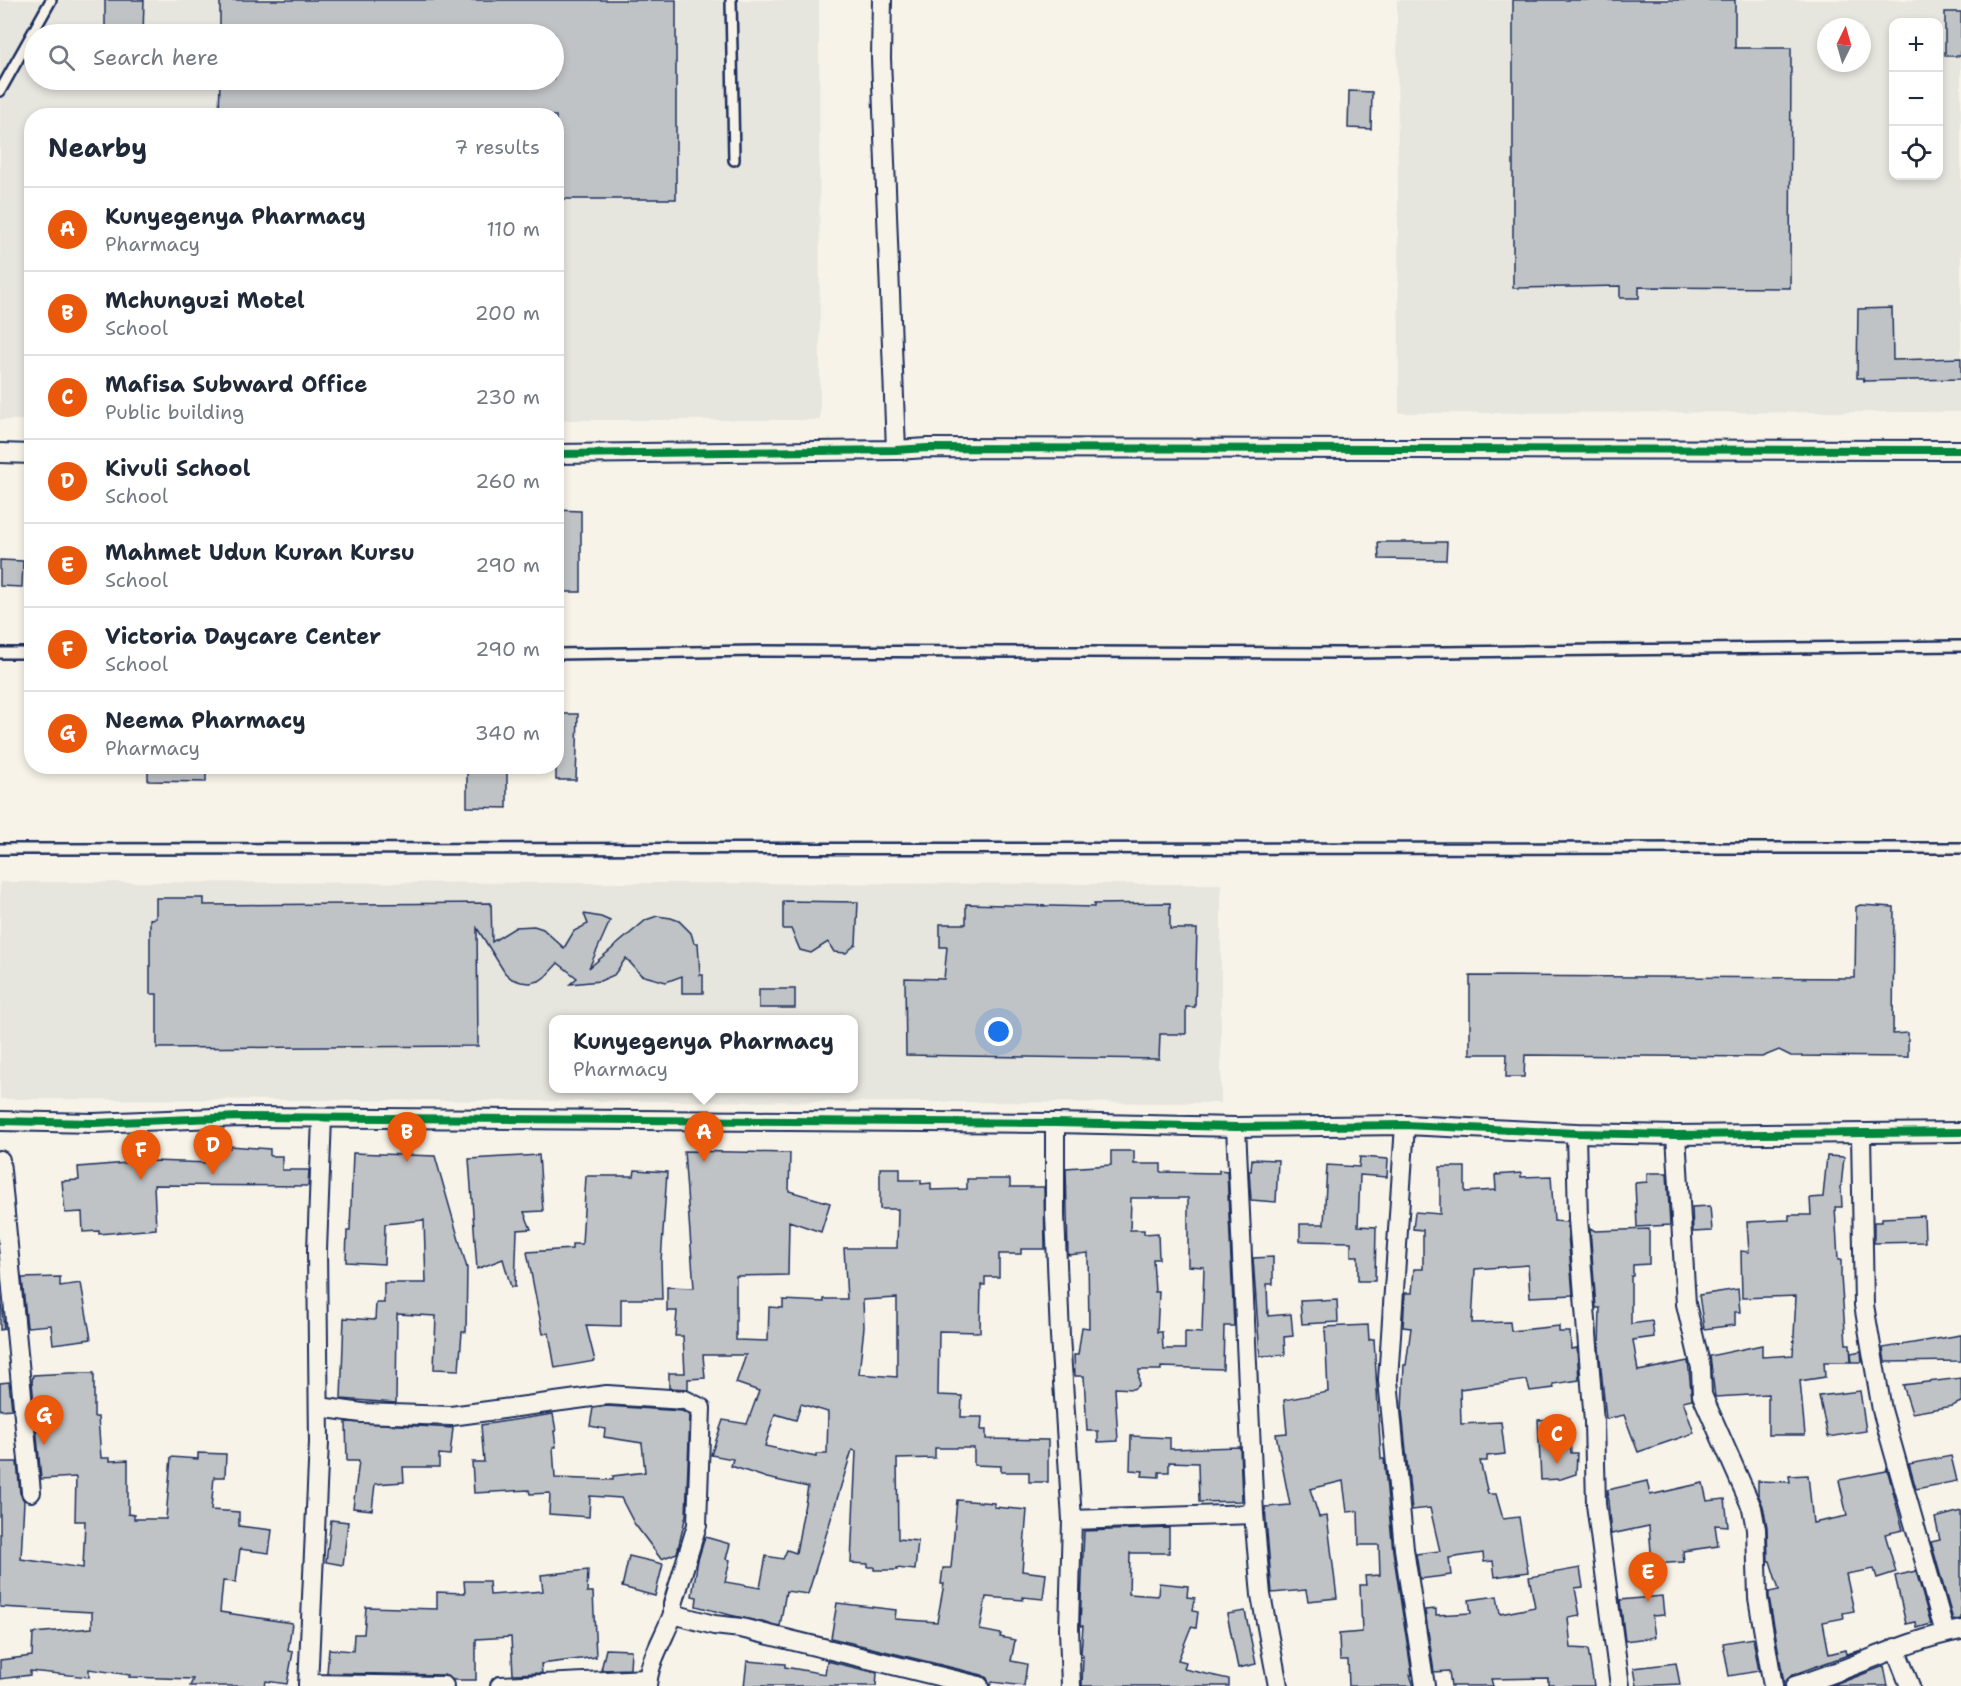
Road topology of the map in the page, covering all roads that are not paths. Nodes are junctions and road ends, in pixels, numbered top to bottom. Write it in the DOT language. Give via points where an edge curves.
graph roads {
  1 [pos="51,0"];
  2 [pos="731,0"];
  3 [pos="882,0"];
  4 [pos="38,24"];
  5 [pos="24,48"];
  6 [pos="0,91"];
  7 [pos="734,160"];
  8 [pos="896,450"];
  9 [pos="1961,450"];
  10 [pos="0,453"];
  11 [pos="24,454"];
  12 [pos="564,454"];
  13 [pos="1961,646"];
  14 [pos="0,653"];
  15 [pos="24,653"];
  16 [pos="564,654"];
  17 [pos="1961,848"];
  18 [pos="0,849"];
  19 [pos="322,1118"];
  20 [pos="0,1121"];
  21 [pos="1055,1123"];
  22 [pos="1406,1125"];
  23 [pos="1236,1127"];
  24 [pos="1961,1132"];
  25 [pos="1576,1133"];
  26 [pos="1861,1134"];
  27 [pos="1676,1135"];
  28 [pos="0,1160"];
  29 [pos="319,1407"];
  30 [pos="31,1492"];
  31 [pos="1254,1514"];
  32 [pos="1072,1520"];
  33 [pos="674,1614"];
  34 [pos="1953,1632"];
  35 [pos="1895,1648"];
  36 [pos="647,1683"];
  37 [pos="308,1685"];
  38 [pos="444,1686"];
  39 [pos="500,1686"];
  40 [pos="979,1686"];
  41 [pos="1071,1686"];
  42 [pos="1278,1686"];
  43 [pos="1425,1686"];
  44 [pos="1620,1686"];
  45 [pos="1773,1686"];
  46 [pos="1795,1686"];
  47 [pos="1910,1686"];
  1 -- 4 [label="lane"];
  2 -- 7 [label="lane"];
  3 -- 8 [label="street"];
  5 -- 6 [label="lane"];
  8 -- 9 [label="street"];
  8 -- 12 [label="street"];
  10 -- 11 [label="street"];
  13 -- 16 [label="lane" via="1351,653"];
  14 -- 15 [label="lane"];
  17 -- 18 [label="lane"];
  19 -- 20 [label="street"];
  19 -- 21 [label="street"];
  19 -- 29 [label="street" via="317,1250"];
  21 -- 23 [label="street"];
  21 -- 32 [label="street" via="1060,1336"];
  22 -- 23 [label="street"];
  22 -- 25 [label="street"];
  22 -- 43 [label="street" via="1388,1380 1404,1549"];
  23 -- 31 [label="street"];
  24 -- 26 [label="street"];
  25 -- 27 [label="street"];
  25 -- 44 [label="street" via="1596,1504"];
  26 -- 27 [label="street"];
  26 -- 34 [label="street" via="1864,1305 1882,1410"];
  27 -- 45 [label="street" via="1686,1304 1701,1368 1702,1395 1752,1508 1758,1598"];
  28 -- 30 [label="street"];
  29 -- 33 [label="street" via="362,1413 452,1416 607,1395 685,1400 700,1408 697,1525 673,1604"];
  29 -- 37 [label="street"];
  31 -- 32 [label="street"];
  31 -- 42 [label="street" via="1261,1595"];
  32 -- 41 [label="street"];
  33 -- 36 [label="street" via="658,1645"];
  33 -- 40 [label="street"];
  34 -- 35 [label="street"];
  35 -- 46 [label="street"];
  35 -- 47 [label="street"];
  36 -- 39 [label="street"];
  37 -- 38 [label="street"];
}
